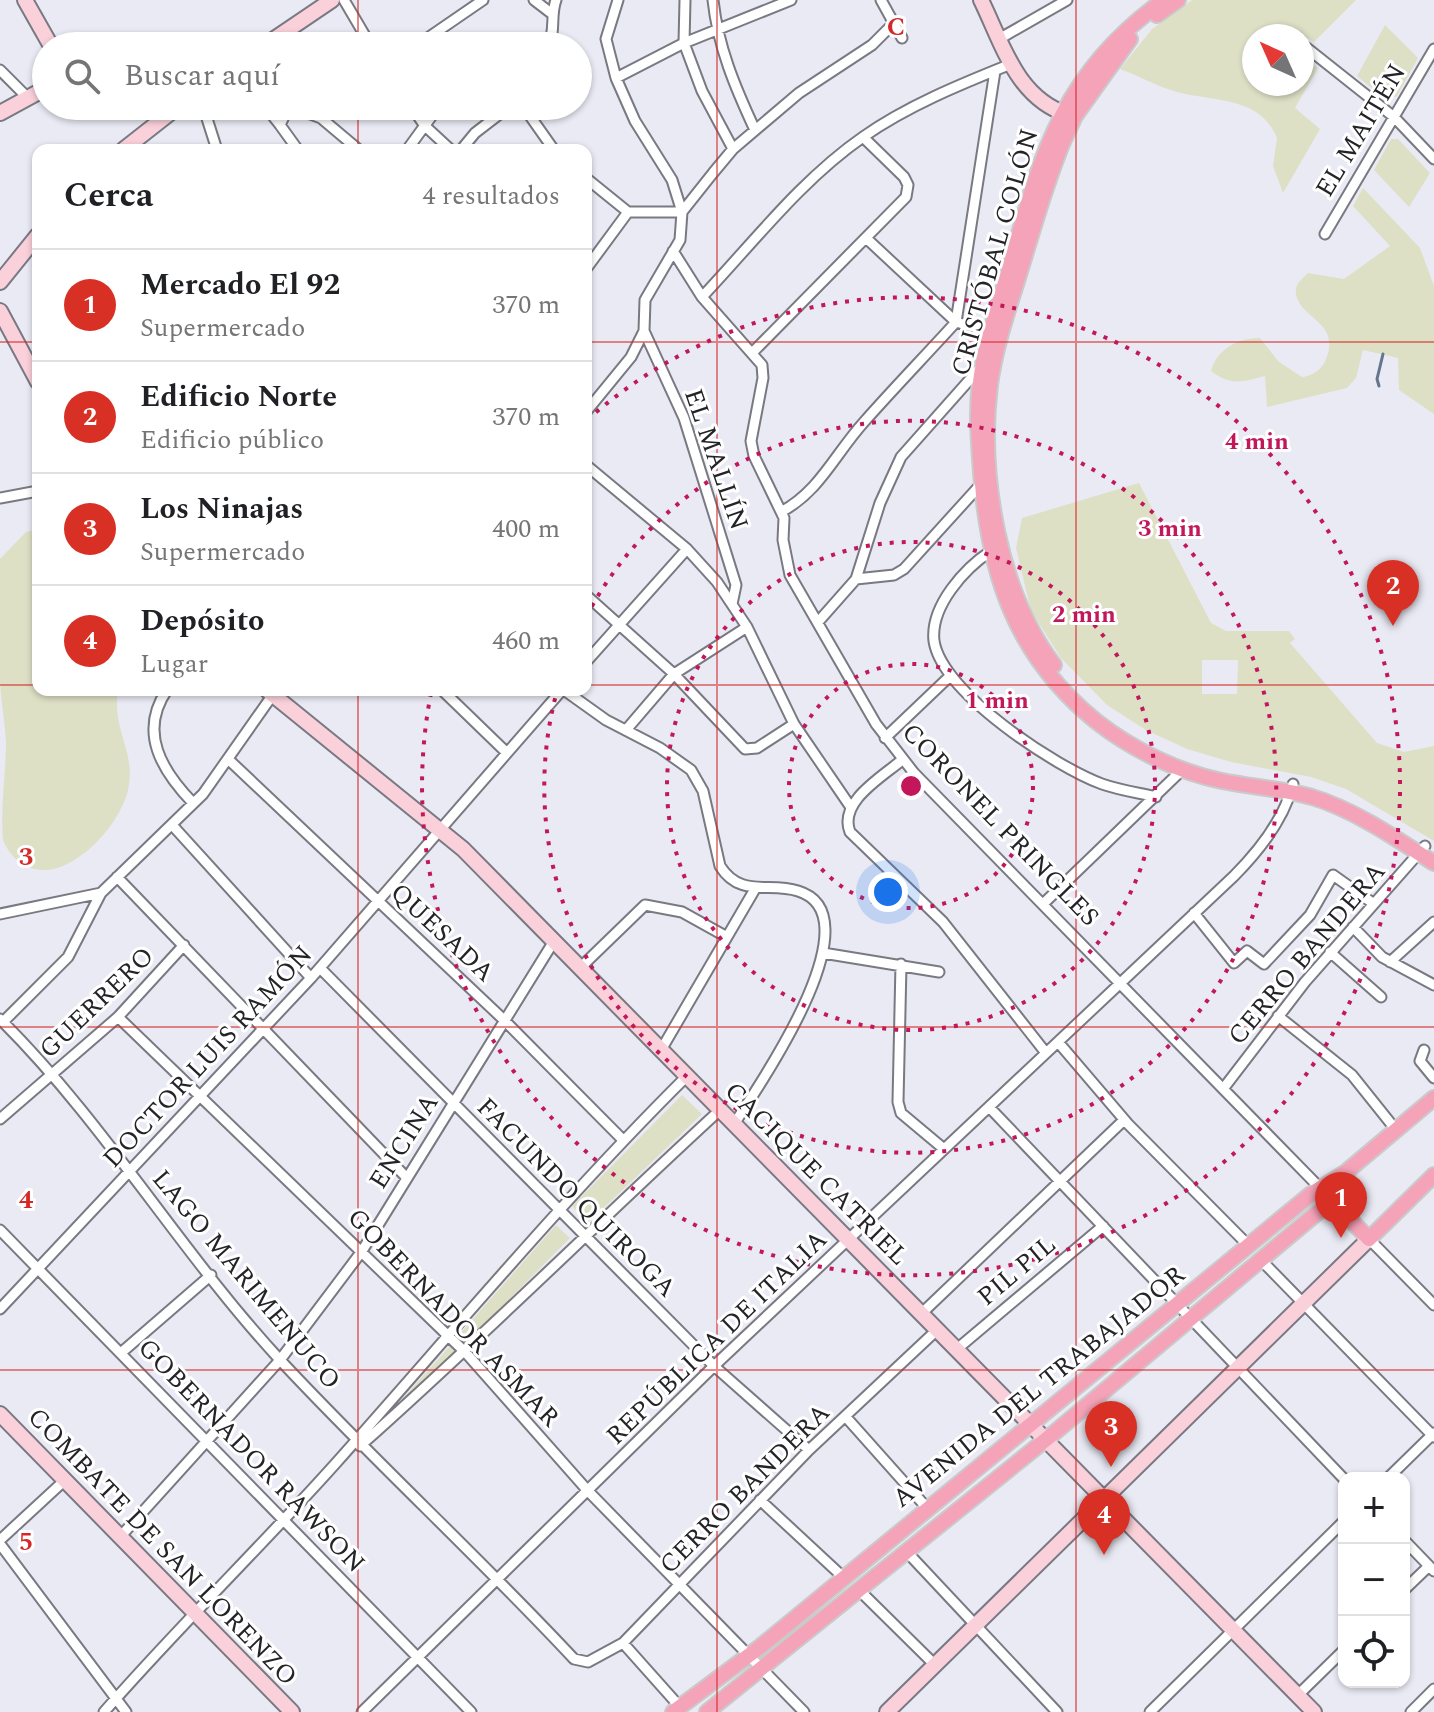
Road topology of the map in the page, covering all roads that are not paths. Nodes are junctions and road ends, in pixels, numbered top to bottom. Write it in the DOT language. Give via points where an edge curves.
graph roads {
  1 [pos="25,0"];
  2 [pos="332,0"];
  3 [pos="344,0"];
  4 [pos="483,0"];
  5 [pos="534,0"];
  6 [pos="556,0"];
  7 [pos="618,0"];
  8 [pos="685,0"];
  9 [pos="713,0"];
  10 [pos="791,0"];
  11 [pos="881,0"];
  12 [pos="981,0"];
  13 [pos="1067,0"];
  14 [pos="1164,0"];
  15 [pos="1178,0"];
  16 [pos="1148,5"];
  17 [pos="551,13"];
  18 [pos="894,23"];
  19 [pos="716,29"];
  20 [pos="43,32"];
  21 [pos="285,32"];
  22 [pos="363,32"];
  23 [pos="436,32"];
  24 [pos="553,32"];
  25 [pos="902,38"];
  26 [pos="999,39"];
  27 [pos="684,43"];
  28 [pos="1434,49"];
  29 [pos="1314,54"];
  30 [pos="1011,64"];
  31 [pos="0,70"];
  32 [pos="995,71"];
  33 [pos="616,78"];
  34 [pos="32,95"];
  35 [pos="27,97"];
  36 [pos="0,113"];
  37 [pos="1068,114"];
  38 [pos="1394,117"];
  39 [pos="162,120"];
  40 [pos="207,120"];
  41 [pos="276,120"];
  42 [pos="282,120"];
  43 [pos="323,120"];
  44 [pos="421,120"];
  45 [pos="429,120"];
  46 [pos="492,120"];
  47 [pos="533,120"];
  48 [pos="280,125"];
  49 [pos="425,126"];
  50 [pos="755,130"];
  51 [pos="863,137"];
  52 [pos="134,144"];
  53 [pos="215,144"];
  54 [pos="294,144"];
  55 [pos="352,144"];
  56 [pos="412,144"];
  57 [pos="444,144"];
  58 [pos="466,144"];
  59 [pos="550,144"];
  60 [pos="733,149"];
  61 [pos="1434,159"];
  62 [pos="592,183"];
  63 [pos="628,212"];
  64 [pos="682,212"];
  65 [pos="1325,234"];
  66 [pos="866,238"];
  67 [pos="32,242"];
  68 [pos="673,251"];
  69 [pos="0,259"];
  70 [pos="16,260"];
  71 [pos="592,261"];
  72 [pos="0,282"];
  73 [pos="702,297"];
  74 [pos="0,311"];
  75 [pos="956,322"];
  76 [pos="644,331"];
  77 [pos="991,332"];
  78 [pos="753,352"];
  79 [pos="982,366"];
  80 [pos="32,371"];
  81 [pos="592,405"];
  82 [pos="592,470"];
  83 [pos="982,483"];
  84 [pos="32,492"];
  85 [pos="0,498"];
  86 [pos="781,512"];
  87 [pos="687,549"];
  88 [pos="991,551"];
  89 [pos="856,579"];
  90 [pos="592,600"];
  91 [pos="732,604"];
  92 [pos="818,622"];
  93 [pos="620,623"];
  94 [pos="747,627"];
  95 [pos="592,655"];
  96 [pos="674,674"];
  97 [pos="949,677"];
  98 [pos="164,696"];
  99 [pos="269,696"];
  100 [pos="277,696"];
  101 [pos="448,696"];
  102 [pos="557,696"];
  103 [pos="572,696"];
  104 [pos="794,724"];
  105 [pos="626,730"];
  106 [pos="885,738"];
  107 [pos="506,752"];
  108 [pos="229,760"];
  109 [pos="902,760"];
  110 [pos="1183,769"];
  111 [pos="1292,788"];
  112 [pos="1156,797"];
  113 [pos="193,803"];
  114 [pos="850,806"];
  115 [pos="173,826"];
  116 [pos="440,828"];
  117 [pos="1426,851"];
  118 [pos="1434,863"];
  119 [pos="117,877"];
  120 [pos="755,889"];
  121 [pos="101,893"];
  122 [pos="378,901"];
  123 [pos="1043,904"];
  124 [pos="1374,904"];
  125 [pos="1194,913"];
  126 [pos="0,914"];
  127 [pos="1434,922"];
  128 [pos="1353,927"];
  129 [pos="727,937"];
  130 [pos="554,941"];
  131 [pos="184,945"];
  132 [pos="1330,952"];
  133 [pos="823,953"];
  134 [pos="1390,962"];
  135 [pos="901,964"];
  136 [pos="320,968"];
  137 [pos="580,968"];
  138 [pos="939,972"];
  139 [pos="311,978"];
  140 [pos="1120,983"];
  141 [pos="1434,985"];
  142 [pos="1381,997"];
  143 [pos="1278,1016"];
  144 [pos="118,1017"];
  145 [pos="1,1020"];
  146 [pos="504,1020"];
  147 [pos="264,1028"];
  148 [pos="1058,1042"];
  149 [pos="661,1050"];
  150 [pos="1424,1050"];
  151 [pos="1046,1053"];
  152 [pos="687,1076"];
  153 [pos="51,1077"];
  154 [pos="1434,1078"];
  155 [pos="1223,1089"];
  156 [pos="200,1096"];
  157 [pos="1434,1098"];
  158 [pos="452,1104"];
  159 [pos="989,1107"];
  160 [pos="720,1110"];
  161 [pos="0,1119"];
  162 [pos="1124,1120"];
  163 [pos="734,1124"];
  164 [pos="1396,1130"];
  165 [pos="623,1140"];
  166 [pos="944,1149"];
  167 [pos="128,1172"];
  168 [pos="1434,1175"];
  169 [pos="406,1177"];
  170 [pos="1059,1180"];
  171 [pos="1321,1189"];
  172 [pos="560,1209"];
  173 [pos="1340,1209"];
  174 [pos="1103,1226"];
  175 [pos="0,1230"];
  176 [pos="585,1233"];
  177 [pos="850,1239"];
  178 [pos="1369,1239"];
  179 [pos="1248,1245"];
  180 [pos="362,1251"];
  181 [pos="1261,1260"];
  182 [pos="38,1268"];
  183 [pos="211,1275"];
  184 [pos="1177,1303"];
  185 [pos="1303,1303"];
  186 [pos="1434,1305"];
  187 [pos="0,1309"];
  188 [pos="922,1313"];
  189 [pos="1193,1319"];
  190 [pos="938,1329"];
  191 [pos="449,1337"];
  192 [pos="957,1349"];
  193 [pos="122,1352"];
  194 [pos="466,1353"];
  195 [pos="280,1360"];
  196 [pos="1135,1362"];
  197 [pos="714,1366"];
  198 [pos="1239,1366"];
  199 [pos="1094,1381"];
  200 [pos="845,1416"];
  201 [pos="1,1418"];
  202 [pos="1031,1424"];
  203 [pos="1433,1435"];
  204 [pos="1045,1439"];
  205 [pos="361,1440"];
  206 [pos="206,1443"];
  207 [pos="809,1450"];
  208 [pos="1394,1472"];
  209 [pos="1338,1473"];
  210 [pos="65,1480"];
  211 [pos="588,1491"];
  212 [pos="1104,1499"];
  213 [pos="760,1500"];
  214 [pos="927,1508"];
  215 [pos="283,1520"];
  216 [pos="1338,1527"];
  217 [pos="120,1537"];
  218 [pos="0,1542"];
  219 [pos="1408,1544"];
  220 [pos="906,1551"];
  221 [pos="1431,1568"];
  222 [pos="498,1577"];
  223 [pos="843,1577"];
  224 [pos="679,1584"];
  225 [pos="1410,1585"];
  226 [pos="859,1590"];
  227 [pos="194,1611"];
  228 [pos="974,1626"];
  229 [pos="1234,1630"];
  230 [pos="623,1643"];
  231 [pos="749,1655"];
  232 [pos="417,1656"];
  233 [pos="1338,1656"];
  234 [pos="574,1659"];
  235 [pos="935,1665"];
  236 [pos="761,1668"];
  237 [pos="1434,1689"];
  238 [pos="1298,1695"];
  239 [pos="115,1699"];
  240 [pos="677,1710"];
  241 [pos="104,1712"];
  242 [pos="126,1712"];
  243 [pos="292,1712"];
  244 [pos="362,1712"];
  245 [pos="471,1712"];
  246 [pos="707,1712"];
  247 [pos="804,1712"];
  248 [pos="887,1712"];
  249 [pos="1057,1712"];
  250 [pos="1150,1712"];
  251 [pos="1314,1712"];
  252 [pos="1411,1712"];
  1 -- 20 [label="main road"];
  2 -- 21 [label="main road"];
  3 -- 22 [label="street"];
  4 -- 23 [label="street"];
  5 -- 17 [label="street"];
  6 -- 17 [label="street"];
  7 -- 33 [label="street" via="606,39"];
  8 -- 27 [label="street"];
  9 -- 19 [label="street"];
  10 -- 19 [label="street"];
  11 -- 18 [label="street"];
  12 -- 26 [label="main road"];
  13 -- 26 [label="street"];
  14 -- 16 [label="main road"];
  15 -- 37 [label="main road" via="1145,25"];
  16 -- 37 [label="main road" via="1101,57"];
  17 -- 24 [label="street"];
  18 -- 25 [label="street"];
  18 -- 50 [label="street" via="872,45 799,93"];
  19 -- 27 [label="street"];
  19 -- 50 [label="street" via="729,74"];
  26 -- 30 [label="main road"];
  27 -- 33 [label="street"];
  27 -- 60 [label="street"];
  28 -- 38 [label="street, EL MAITÉN"];
  29 -- 38 [label="street"];
  30 -- 32 [label="street"];
  30 -- 37 [label="main road" via="1032,95"];
  31 -- 35 [label="street"];
  32 -- 51 [label="street" via="926,101"];
  32 -- 75 [label="street"];
  33 -- 64 [label="street" via="635,121 672,180"];
  34 -- 35 [label="main road"];
  35 -- 36 [label="main road"];
  37 -- 77 [label="main road, CRISTÓBAL COLÓN" via="1036,174"];
  37 -- 111 [label="main road, CRISTÓBAL COLÓN" via="990,385 991,474 1003,560 1015,600 1065,678 1125,730 1204,767"];
  38 -- 61 [label="street"];
  38 -- 65 [label="street, EL MAITÉN"];
  39 -- 52 [label="main road"];
  40 -- 53 [label="street"];
  41 -- 48 [label="street"];
  42 -- 48 [label="street"];
  43 -- 55 [label="street"];
  44 -- 49 [label="street"];
  45 -- 49 [label="street"];
  46 -- 58 [label="street"];
  47 -- 59 [label="street"];
  48 -- 54 [label="street"];
  49 -- 56 [label="street"];
  49 -- 57 [label="street"];
  50 -- 60 [label="street"];
  51 -- 66 [label="street" via="908,185 906,197"];
  51 -- 73 [label="street" via="813,178"];
  60 -- 64 [label="street"];
  62 -- 63 [label="street"];
  63 -- 64 [label="street"];
  63 -- 71 [label="street"];
  64 -- 68 [label="street" via="680,240"];
  66 -- 75 [label="street"];
  66 -- 78 [label="street"];
  67 -- 70 [label="main road"];
  68 -- 73 [label="street"];
  68 -- 76 [label="street" via="645,300"];
  69 -- 70 [label="main road"];
  70 -- 72 [label="main road"];
  73 -- 78 [label="street"];
  74 -- 80 [label="main road"];
  75 -- 77 [label="street"];
  75 -- 86 [label="street" via="861,425 817,485"];
  76 -- 81 [label="street" via="631,357"];
  76 -- 91 [label="street, EL MALLÍN" via="684,418 736,585"];
  77 -- 79 [label="main road, CRISTÓBAL COLÓN"];
  78 -- 86 [label="street, CORONEL PRINGLES" via="763,378 751,441"];
  79 -- 83 [label="main road, CRISTÓBAL COLÓN"];
  79 -- 89 [label="street" via="901,457"];
  82 -- 87 [label="street"];
  83 -- 88 [label="main road, CRISTÓBAL COLÓN"];
  83 -- 89 [label="street" via="904,569"];
  84 -- 85 [label="street"];
  86 -- 92 [label="street, CORONEL PRINGLES" via="790,575"];
  87 -- 91 [label="street"];
  87 -- 93 [label="street"];
  88 -- 97 [label="street" via="972,564 950,592 937,621 934,641"];
  88 -- 110 [label="main road, CRISTÓBAL COLÓN" via="1018,628 1059,685 1110,732"];
  89 -- 92 [label="street"];
  90 -- 93 [label="street"];
  91 -- 94 [label="street"];
  92 -- 106 [label="street, CORONEL PRINGLES"];
  93 -- 95 [label="street"];
  93 -- 96 [label="street"];
  94 -- 96 [label="street"];
  94 -- 104 [label="street"];
  96 -- 104 [label="street" via="745,749 757,748"];
  96 -- 105 [label="street"];
  97 -- 106 [label="street"];
  97 -- 112 [label="street" via="1014,734 1101,784"];
  98 -- 113 [label="street" via="151,722 156,748 167,776"];
  99 -- 108 [label="street"];
  100 -- 116 [label="main road, CACIQUE CATRIEL"];
  101 -- 107 [label="street"];
  102 -- 107 [label="street, DOCTOR LUIS RAMÓN"];
  103 -- 105 [label="street"];
  104 -- 114 [label="street"];
  105 -- 120 [label="street" via="691,770 703,791 720,866 736,883"];
  106 -- 109 [label="street, CORONEL PRINGLES"];
  107 -- 116 [label="street, DOCTOR LUIS RAMÓN"];
  108 -- 113 [label="street"];
  108 -- 122 [label="street, QUESADA"];
  109 -- 114 [label="street"];
  109 -- 123 [label="street, CORONEL PRINGLES"];
  110 -- 111 [label="main road, CRISTÓBAL COLÓN" via="1219,780"];
  110 -- 112 [label="street"];
  111 -- 117 [label="main road, CRISTÓBAL COLÓN"];
  111 -- 125 [label="street, REPÚBLICA DE ITALIA" via="1251,857"];
  112 -- 123 [label="street"];
  113 -- 115 [label="street"];
  114 -- 151 [label="street" via="850,832 943,922"];
  115 -- 119 [label="street"];
  115 -- 139 [label="street"];
  116 -- 122 [label="street, DOCTOR LUIS RAMÓN"];
  116 -- 130 [label="main road, CACIQUE CATRIEL"];
  117 -- 118 [label="main road, CRISTÓBAL COLÓN"];
  117 -- 124 [label="street, CERRO BANDERA"];
  119 -- 121 [label="street"];
  119 -- 131 [label="street"];
  120 -- 129 [label="street"];
  120 -- 133 [label="street" via="797,891 810,897 825,928"];
  121 -- 126 [label="street"];
  121 -- 145 [label="street" via="68,957"];
  122 -- 136 [label="street, DOCTOR LUIS RAMÓN"];
  122 -- 146 [label="street, QUESADA"];
  123 -- 140 [label="street, CORONEL PRINGLES"];
  124 -- 125 [label="street" via="1333,875 1308,918 1264,964 1248,951 1234,963"];
  124 -- 128 [label="street, CERRO BANDERA"];
  125 -- 140 [label="street, REPÚBLICA DE ITALIA"];
  127 -- 134 [label="street"];
  128 -- 132 [label="street, CERRO BANDERA"];
  128 -- 134 [label="street"];
  129 -- 137 [label="street" via="682,912 645,905"];
  129 -- 149 [label="street"];
  130 -- 137 [label="main road, CACIQUE CATRIEL"];
  130 -- 146 [label="street, ENCINA"];
  131 -- 144 [label="street, GUERRERO"];
  131 -- 147 [label="street"];
  132 -- 142 [label="street"];
  132 -- 143 [label="street, CERRO BANDERA"];
  133 -- 135 [label="street"];
  133 -- 163 [label="street" via="780,1055"];
  134 -- 141 [label="street"];
  135 -- 138 [label="street"];
  135 -- 166 [label="street" via="898,1102 901,1113"];
  136 -- 139 [label="street, DOCTOR LUIS RAMÓN"];
  136 -- 158 [label="street, FACUNDO QUIROGA"];
  137 -- 149 [label="main road, CACIQUE CATRIEL"];
  139 -- 147 [label="street, DOCTOR LUIS RAMÓN"];
  140 -- 148 [label="street, REPÚBLICA DE ITALIA"];
  140 -- 155 [label="street, CORONEL PRINGLES"];
  143 -- 155 [label="street, CERRO BANDERA"];
  143 -- 164 [label="street" via="1352,1075"];
  144 -- 153 [label="street, GUERRERO"];
  144 -- 156 [label="street, GOBERNADOR ASMAR"];
  145 -- 153 [label="street, LAGO MARIMENUCO"];
  146 -- 158 [label="street, ENCINA"];
  146 -- 165 [label="street, QUESADA"];
  147 -- 156 [label="street, DOCTOR LUIS RAMÓN"];
  147 -- 169 [label="street"];
  148 -- 151 [label="street, REPÚBLICA DE ITALIA"];
  148 -- 162 [label="street"];
  149 -- 152 [label="main road, CACIQUE CATRIEL"];
  150 -- 154 [label="street" via="1420,1061"];
  151 -- 159 [label="street, REPÚBLICA DE ITALIA"];
  152 -- 160 [label="main road, CACIQUE CATRIEL"];
  152 -- 165 [label="street"];
  153 -- 161 [label="street, GUERRERO"];
  153 -- 167 [label="street, LAGO MARIMENUCO"];
  155 -- 171 [label="street, CORONEL PRINGLES"];
  156 -- 167 [label="street, DOCTOR LUIS RAMÓN"];
  156 -- 180 [label="street, GOBERNADOR ASMAR"];
  157 -- 164 [label="main road, AVENIDA DEL TRABAJADOR"];
  158 -- 169 [label="street, ENCINA"];
  158 -- 172 [label="street, FACUNDO QUIROGA"];
  159 -- 166 [label="street, REPÚBLICA DE ITALIA"];
  159 -- 170 [label="street"];
  160 -- 163 [label="main road, CACIQUE CATRIEL"];
  160 -- 176 [label="street"];
  162 -- 170 [label="street"];
  162 -- 179 [label="street"];
  163 -- 177 [label="main road, CACIQUE CATRIEL"];
  164 -- 171 [label="main road, AVENIDA DEL TRABAJADOR"];
  165 -- 172 [label="street"];
  166 -- 177 [label="street, REPÚBLICA DE ITALIA"];
  167 -- 182 [label="street, DOCTOR LUIS RAMÓN"];
  167 -- 183 [label="street, LAGO MARIMENUCO"];
  168 -- 178 [label="main road"];
  169 -- 180 [label="street, ENCINA"];
  170 -- 174 [label="street"];
  170 -- 188 [label="street"];
  171 -- 173 [label="main road, CORONEL PRINGLES"];
  171 -- 179 [label="main road, AVENIDA DEL TRABAJADOR"];
  172 -- 176 [label="street, FACUNDO QUIROGA"];
  172 -- 191 [label="street"];
  173 -- 178 [label="main road, CORONEL PRINGLES"];
  173 -- 181 [label="main road, AVENIDA DEL TRABAJADOR" via="1321,1210"];
  174 -- 184 [label="street"];
  174 -- 192 [label="street, PIL PIL"];
  175 -- 182 [label="street, GOBERNADOR RAWSON"];
  176 -- 194 [label="street"];
  176 -- 197 [label="street, FACUNDO QUIROGA"];
  177 -- 188 [label="main road, CACIQUE CATRIEL"];
  177 -- 197 [label="street, REPÚBLICA DE ITALIA"];
  178 -- 185 [label="main road"];
  178 -- 186 [label="street, CORONEL PRINGLES"];
  179 -- 184 [label="main road, AVENIDA DEL TRABAJADOR"];
  180 -- 191 [label="street, GOBERNADOR ASMAR"];
  180 -- 195 [label="street, ENCINA"];
  181 -- 185 [label="street"];
  181 -- 189 [label="main road, AVENIDA DEL TRABAJADOR"];
  182 -- 187 [label="street, DOCTOR LUIS RAMÓN"];
  182 -- 193 [label="street, GOBERNADOR RAWSON"];
  183 -- 193 [label="street"];
  183 -- 195 [label="street, LAGO MARIMENUCO"];
  184 -- 189 [label="street"];
  184 -- 202 [label="main road, AVENIDA DEL TRABAJADOR"];
  185 -- 198 [label="main road"];
  185 -- 203 [label="street"];
  188 -- 190 [label="main road, CACIQUE CATRIEL"];
  189 -- 198 [label="street"];
  189 -- 204 [label="main road, AVENIDA DEL TRABAJADOR"];
  190 -- 192 [label="main road, CACIQUE CATRIEL"];
  190 -- 200 [label="street, CERRO BANDERA"];
  191 -- 194 [label="street, GOBERNADOR ASMAR"];
  191 -- 205 [label="street"];
  192 -- 202 [label="main road, CACIQUE CATRIEL"];
  193 -- 206 [label="street, GOBERNADOR RAWSON"];
  194 -- 205 [label="street"];
  194 -- 211 [label="street, GOBERNADOR ASMAR"];
  195 -- 205 [label="street, LAGO MARIMENUCO"];
  195 -- 206 [label="street, ENCINA"];
  196 -- 196 [label="street" via="1182,1324 1181,1320 1133,1359"];
  197 -- 207 [label="street, FACUNDO QUIROGA"];
  197 -- 211 [label="street, REPÚBLICA DE ITALIA"];
  198 -- 209 [label="street"];
  198 -- 212 [label="main road"];
  199 -- 199 [label="street" via="1044,1422 1041,1421 1091,1378"];
  200 -- 207 [label="street, CERRO BANDERA"];
  200 -- 214 [label="street"];
  201 -- 210 [label="main road, COMBATE DE SAN LORENZO"];
  202 -- 204 [label="main road, CACIQUE CATRIEL"];
  202 -- 214 [label="main road, AVENIDA DEL TRABAJADOR"];
  203 -- 208 [label="street"];
  204 -- 212 [label="main road, CACIQUE CATRIEL"];
  204 -- 220 [label="main road, AVENIDA DEL TRABAJADOR"];
  205 -- 215 [label="street"];
  205 -- 222 [label="street, LAGO MARIMENUCO"];
  206 -- 215 [label="street, GOBERNADOR RAWSON"];
  206 -- 217 [label="street, ENCINA"];
  207 -- 213 [label="street, CERRO BANDERA"];
  210 -- 217 [label="main road, COMBATE DE SAN LORENZO"];
  210 -- 218 [label="street"];
  211 -- 222 [label="street, REPÚBLICA DE ITALIA"];
  211 -- 224 [label="street, GOBERNADOR ASMAR"];
  212 -- 228 [label="main road"];
  212 -- 229 [label="main road, CACIQUE CATRIEL"];
  213 -- 223 [label="street"];
  213 -- 224 [label="street, CERRO BANDERA"];
  214 -- 223 [label="main road, AVENIDA DEL TRABAJADOR"];
  215 -- 227 [label="street"];
  215 -- 232 [label="street, GOBERNADOR RAWSON"];
  216 -- 229 [label="street"];
  217 -- 227 [label="main road, COMBATE DE SAN LORENZO"];
  218 -- 239 [label="street"];
  219 -- 221 [label="street"];
  220 -- 226 [label="main road, AVENIDA DEL TRABAJADOR"];
  220 -- 228 [label="street"];
  221 -- 225 [label="street"];
  222 -- 232 [label="street, REPÚBLICA DE ITALIA"];
  222 -- 234 [label="street, LAGO MARIMENUCO"];
  223 -- 231 [label="main road, AVENIDA DEL TRABAJADOR"];
  224 -- 230 [label="street, CERRO BANDERA"];
  224 -- 231 [label="street, GOBERNADOR ASMAR"];
  226 -- 235 [label="street"];
  226 -- 236 [label="main road, AVENIDA DEL TRABAJADOR"];
  227 -- 239 [label="street"];
  227 -- 243 [label="main road, COMBATE DE SAN LORENZO"];
  228 -- 235 [label="main road"];
  228 -- 249 [label="street"];
  229 -- 238 [label="main road, CACIQUE CATRIEL"];
  229 -- 250 [label="street"];
  230 -- 234 [label="street, CERRO BANDERA" via="588,1662"];
  230 -- 240 [label="street"];
  231 -- 236 [label="street, GOBERNADOR ASMAR"];
  231 -- 240 [label="main road, AVENIDA DEL TRABAJADOR"];
  232 -- 244 [label="street, REPÚBLICA DE ITALIA"];
  232 -- 245 [label="street, GOBERNADOR RAWSON"];
  233 -- 238 [label="street"];
  235 -- 248 [label="main road"];
  236 -- 246 [label="main road, AVENIDA DEL TRABAJADOR"];
  236 -- 247 [label="street, GOBERNADOR ASMAR"];
  237 -- 252 [label="street"];
  238 -- 251 [label="main road, CACIQUE CATRIEL"];
  239 -- 241 [label="street"];
  239 -- 242 [label="street"];
}
